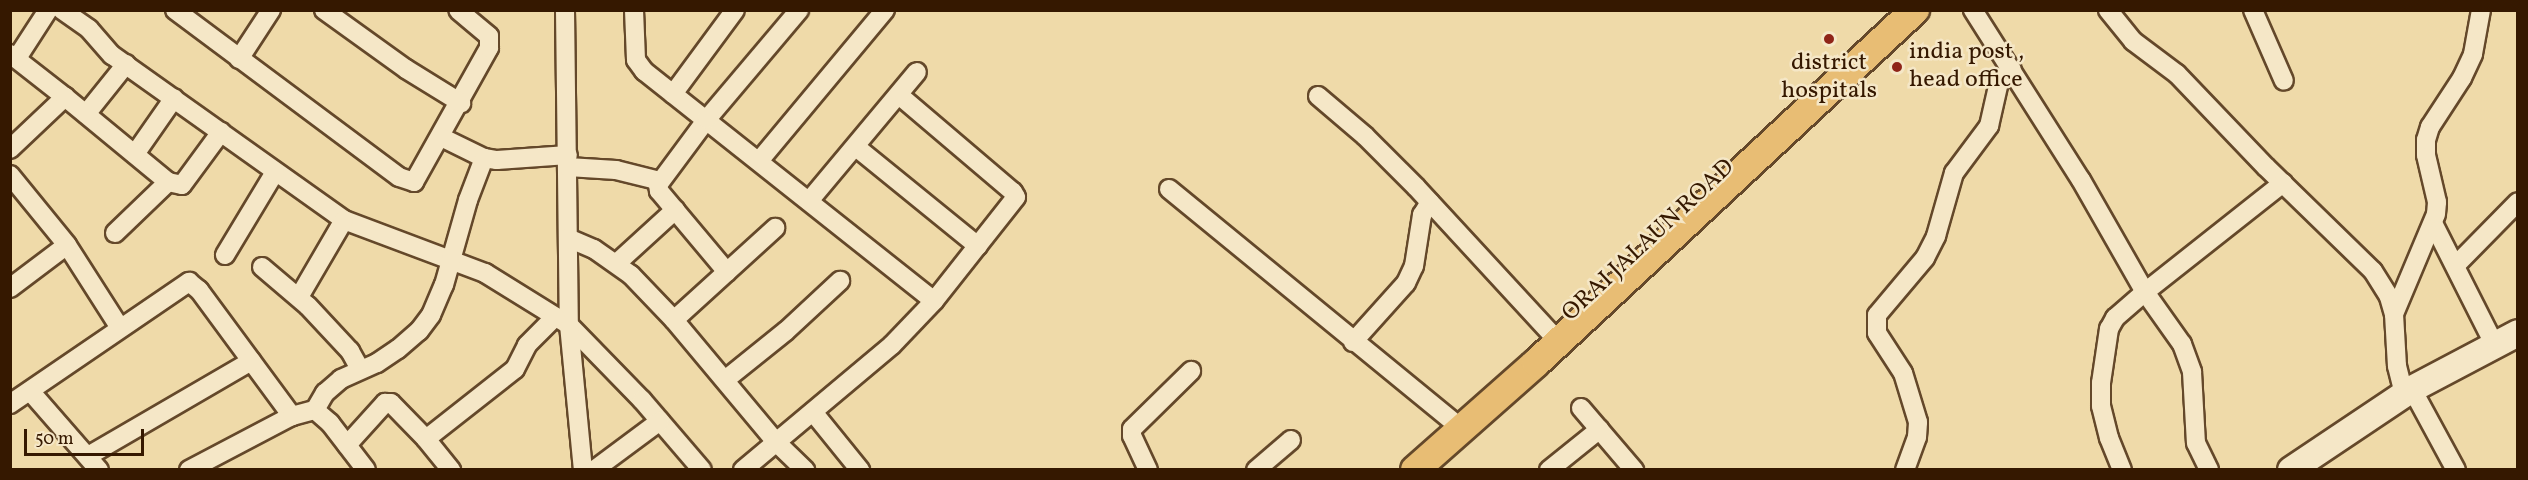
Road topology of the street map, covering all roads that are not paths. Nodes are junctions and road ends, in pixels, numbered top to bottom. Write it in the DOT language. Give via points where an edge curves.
graph roads {
  1 [pos="48,10"];
  2 [pos="62,10"];
  3 [pos="174,10"];
  4 [pos="272,10"];
  5 [pos="324,10"];
  6 [pos="458,10"];
  7 [pos="565,10"];
  8 [pos="634,10"];
  9 [pos="735,10"];
  10 [pos="885,10"];
  11 [pos="1896,10"];
  12 [pos="1915,10"];
  13 [pos="1973,10"];
  14 [pos="2108,10"];
  15 [pos="2253,10"];
  16 [pos="2481,10"];
  17 [pos="795,12"];
  18 [pos="14,56"];
  19 [pos="239,58"];
  20 [pos="126,64"];
  21 [pos="2012,69"];
  22 [pos="917,72"];
  23 [pos="2284,81"];
  24 [pos="673,94"];
  25 [pos="899,95"];
  26 [pos="1318,96"];
  27 [pos="65,98"];
  28 [pos="174,98"];
  29 [pos="461,103"];
  30 [pos="86,114"];
  31 [pos="706,119"];
  32 [pos="221,132"];
  33 [pos="441,137"];
  34 [pos="856,147"];
  35 [pos="10,149"];
  36 [pos="135,154"];
  37 [pos="484,158"];
  38 [pos="568,161"];
  39 [pos="759,161"];
  40 [pos="275,172"];
  41 [pos="11,175"];
  42 [pos="660,181"];
  43 [pos="168,182"];
  44 [pos="2283,183"];
  45 [pos="1169,189"];
  46 [pos="809,201"];
  47 [pos="1430,202"];
  48 [pos="2517,202"];
  49 [pos="675,210"];
  50 [pos="344,220"];
  51 [pos="2433,223"];
  52 [pos="775,228"];
  53 [pos="115,233"];
  54 [pos="568,237"];
  55 [pos="67,245"];
  56 [pos="978,246"];
  57 [pos="225,255"];
  58 [pos="453,260"];
  59 [pos="617,263"];
  60 [pos="2456,265"];
  61 [pos="262,267"];
  62 [pos="727,272"];
  63 [pos="840,281"];
  64 [pos="10,288"];
  65 [pos="2145,291"];
  66 [pos="299,297"];
  67 [pos="934,301"];
  68 [pos="2394,314"];
  69 [pos="674,320"];
  70 [pos="562,321"];
  71 [pos="120,328"];
  72 [pos="1550,332"];
  73 [pos="2506,338"];
  74 [pos="1353,342"];
  75 [pos="251,361"];
  76 [pos="360,369"];
  77 [pos="1191,371"];
  78 [pos="725,380"];
  79 [pos="2408,391"];
  80 [pos="30,392"];
  81 [pos="10,404"];
  82 [pos="1581,408"];
  83 [pos="315,410"];
  84 [pos="813,412"];
  85 [pos="292,416"];
  86 [pos="1451,420"];
  87 [pos="660,421"];
  88 [pos="1600,429"];
  89 [pos="426,439"];
  90 [pos="1291,440"];
  91 [pos="775,441"];
  92 [pos="347,445"];
  93 [pos="94,463"];
  94 [pos="189,470"];
  95 [pos="366,470"];
  96 [pos="450,470"];
  97 [pos="583,470"];
  98 [pos="594,470"];
  99 [pos="702,470"];
  100 [pos="743,470"];
  101 [pos="805,470"];
  102 [pos="860,470"];
  103 [pos="1148,470"];
  104 [pos="1256,470"];
  105 [pos="1398,470"];
  106 [pos="1415,470"];
  107 [pos="1549,470"];
  108 [pos="1634,470"];
  109 [pos="1905,470"];
  110 [pos="2122,470"];
  111 [pos="2209,470"];
  112 [pos="2291,470"];
  113 [pos="2456,470"];
  1 -- 18 [label="street"];
  2 -- 20 [label="street"];
  3 -- 19 [label="street"];
  4 -- 19 [label="street"];
  5 -- 29 [label="street"];
  6 -- 29 [label="street" via="483,29 490,42"];
  7 -- 38 [label="street"];
  8 -- 24 [label="street" via="636,60 644,72"];
  9 -- 24 [label="street"];
  10 -- 39 [label="street"];
  11 -- 72 [label="main road, ORAI JALAUN ROAD"];
  12 -- 106 [label="main road" via="1536,363"];
  13 -- 21 [label="street"];
  14 -- 44 [label="street" via="2133,41 2178,74"];
  15 -- 23 [label="street"];
  16 -- 51 [label="street" via="2473,54 2426,140 2437,202"];
  17 -- 31 [label="street"];
  18 -- 27 [label="street"];
  19 -- 33 [label="street" via="408,181 419,177"];
  20 -- 28 [label="street"];
  20 -- 30 [label="street"];
  21 -- 65 [label="street"];
  21 -- 109 [label="street" via="1999,82 1989,126 1954,173 1936,236 1925,258 1877,315 1877,333 1903,373 1918,422 1917,438"];
  22 -- 25 [label="street"];
  24 -- 31 [label="street"];
  25 -- 34 [label="street"];
  25 -- 56 [label="street" via="1016,197"];
  26 -- 47 [label="street" via="1365,136"];
  27 -- 30 [label="street"];
  27 -- 35 [label="street"];
  28 -- 32 [label="street"];
  28 -- 36 [label="street"];
  29 -- 33 [label="street"];
  30 -- 36 [label="street"];
  31 -- 39 [label="street"];
  31 -- 42 [label="street"];
  32 -- 40 [label="street"];
  32 -- 43 [label="street" via="187,181 182,185"];
  33 -- 37 [label="street"];
  34 -- 46 [label="street"];
  34 -- 56 [label="street"];
  36 -- 43 [label="street"];
  37 -- 38 [label="street"];
  37 -- 58 [label="street"];
  38 -- 42 [label="street"];
  38 -- 54 [label="street"];
  39 -- 46 [label="street"];
  40 -- 50 [label="street"];
  40 -- 57 [label="street"];
  41 -- 55 [label="street"];
  42 -- 49 [label="street" via="659,191"];
  43 -- 53 [label="street"];
  44 -- 65 [label="street"];
  44 -- 68 [label="street" via="2373,271"];
  45 -- 74 [label="street"];
  46 -- 67 [label="street"];
  47 -- 72 [label="street"];
  47 -- 74 [label="street" via="1422,215 1414,266 1406,283"];
  48 -- 60 [label="street"];
  49 -- 59 [label="street"];
  49 -- 62 [label="street"];
  50 -- 58 [label="street"];
  50 -- 66 [label="street"];
  51 -- 60 [label="street"];
  51 -- 68 [label="street"];
  52 -- 62 [label="street"];
  54 -- 59 [label="street"];
  54 -- 70 [label="street"];
  55 -- 64 [label="street"];
  55 -- 71 [label="street"];
  56 -- 67 [label="street"];
  58 -- 70 [label="street" via="485,273"];
  58 -- 76 [label="street" via="431,315 419,331 398,350"];
  59 -- 69 [label="street"];
  60 -- 73 [label="street"];
  61 -- 66 [label="street"];
  62 -- 69 [label="street"];
  63 -- 78 [label="street"];
  65 -- 110 [label="street" via="2115,318 2105,343 2101,406"];
  65 -- 111 [label="street" via="2188,358 2196,443"];
  66 -- 76 [label="street" via="350,351"];
  67 -- 84 [label="street" via="892,345"];
  68 -- 79 [label="street" via="2397,366"];
  69 -- 78 [label="street"];
  70 -- 87 [label="street"];
  70 -- 89 [label="street" via="527,345 516,369"];
  70 -- 97 [label="street"];
  71 -- 75 [label="street" via="189,282"];
  71 -- 80 [label="street"];
  72 -- 86 [label="main road, ORAI JALAUN ROAD"];
  73 -- 79 [label="street"];
  74 -- 86 [label="street"];
  75 -- 85 [label="street"];
  75 -- 93 [label="street"];
  76 -- 83 [label="street" via="325,393"];
  77 -- 103 [label="street" via="1132,429"];
  78 -- 91 [label="street"];
  79 -- 112 [label="street"];
  79 -- 113 [label="street"];
  80 -- 81 [label="street"];
  80 -- 93 [label="street"];
  82 -- 88 [label="street"];
  83 -- 85 [label="street"];
  83 -- 92 [label="street"];
  84 -- 91 [label="street"];
  84 -- 102 [label="street"];
  85 -- 94 [label="street"];
  86 -- 105 [label="main road, ORAI JALAUN ROAD"];
  87 -- 98 [label="street"];
  87 -- 99 [label="street"];
  88 -- 107 [label="street"];
  88 -- 108 [label="street"];
  89 -- 92 [label="street" via="391,403 385,404"];
  89 -- 96 [label="street"];
  90 -- 104 [label="street"];
  91 -- 100 [label="street"];
  91 -- 101 [label="street"];
  92 -- 95 [label="street"];
}
